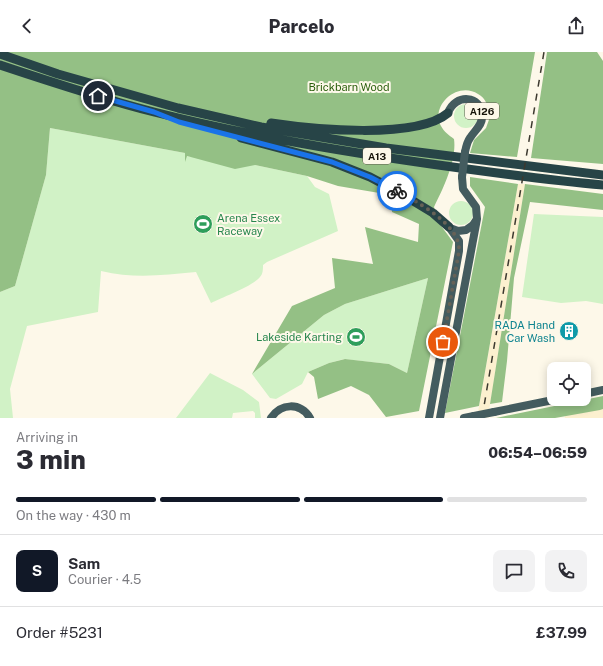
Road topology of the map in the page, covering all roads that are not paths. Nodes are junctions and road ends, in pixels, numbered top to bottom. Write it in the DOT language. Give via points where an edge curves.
graph roads {
  1 [pos="0,54"];
  2 [pos="0,65"];
  3 [pos="161,104"];
  4 [pos="154,112"];
  5 [pos="448,113"];
  6 [pos="603,175"];
  7 [pos="603,185"];
  8 [pos="477,219"];
  9 [pos="449,227"];
  10 [pos="603,390"];
  11 [pos="591,393"];
  12 [pos="547,401"];
  13 [pos="271,418"];
  14 [pos="310,418"];
  15 [pos="429,418"];
  16 [pos="440,418"];
  17 [pos="464,418"];
  1 -- 3 [label="highway, A13"];
  2 -- 4 [label="highway, A13"];
  3 -- 5 [label="highway, A13" via="183,104 264,122 328,129 406,128 431,123"];
  3 -- 6 [label="highway, A13" via="320,138 472,160"];
  4 -- 7 [label="highway, A13" via="325,148 475,170"];
  4 -- 9 [label="highway, A13" via="179,122 352,169 400,193 433,213"];
  5 -- 8 [label="main road, A126, bridge" via="452,105 460,100 469,99 480,107 481,123 469,140 462,177 463,189 476,207"];
  8 -- 9 [label="main road" via="473,226 466,230 458,231"];
  8 -- 16 [label="main road, A126"];
  9 -- 15 [label="main road" via="458,241 459,251"];
  10 -- 11 [label="main road"];
  12 -- 17 [label="main road, bridge"];
  13 -- 14 [label="main road" via="278,409 289,407 306,412"];
}
